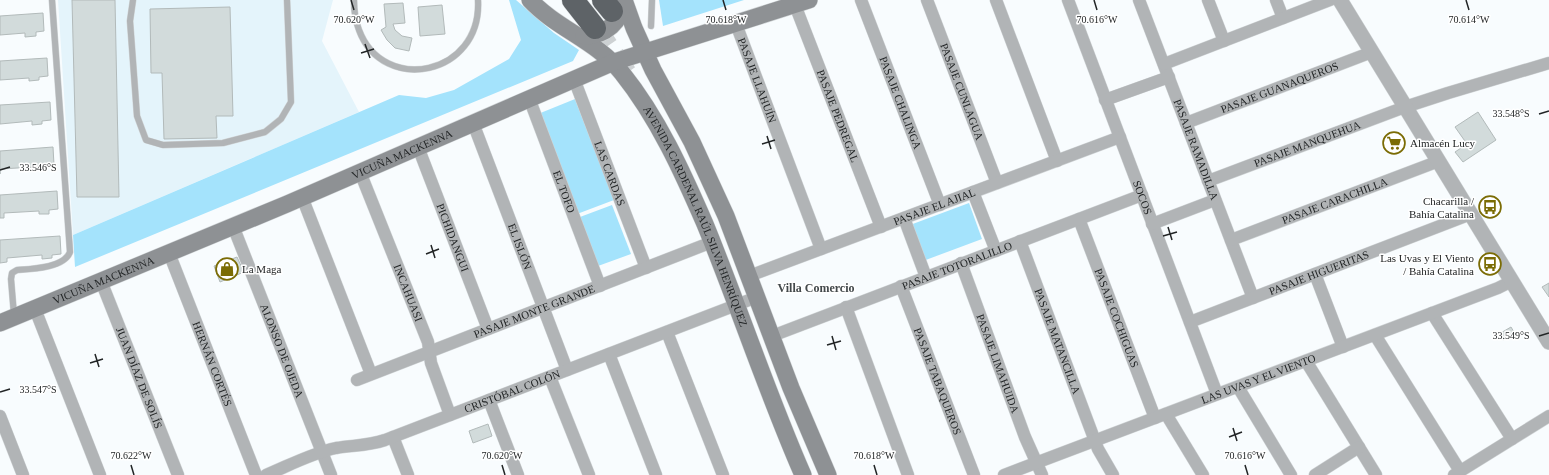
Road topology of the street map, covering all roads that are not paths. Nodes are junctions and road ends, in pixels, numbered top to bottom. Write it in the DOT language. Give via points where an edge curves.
graph roads {
  1 [pos="52,0"];
  2 [pos="133,0"];
  3 [pos="287,0"];
  4 [pos="354,0"];
  5 [pos="478,0"];
  6 [pos="530,0"];
  7 [pos="573,0"];
  8 [pos="652,0"];
  9 [pos="861,0"];
  10 [pos="927,0"];
  11 [pos="996,0"];
  12 [pos="1068,0"];
  13 [pos="1139,0"];
  14 [pos="1208,0"];
  15 [pos="1276,0"];
  16 [pos="1330,0"];
  17 [pos="1340,0"];
  18 [pos="616,3"];
  19 [pos="794,3"];
  20 [pos="1282,18"];
  21 [pos="736,24"];
  22 [pos="651,26"];
  23 [pos="587,32"];
  24 [pos="1224,41"];
  25 [pos="645,52"];
  26 [pos="1372,52"];
  27 [pos="614,62"];
  28 [pos="1549,63"];
  29 [pos="1164,64"];
  30 [pos="1169,77"];
  31 [pos="574,79"];
  32 [pos="529,98"];
  33 [pos="1106,100"];
  34 [pos="1405,107"];
  35 [pos="473,123"];
  36 [pos="1186,123"];
  37 [pos="1120,137"];
  38 [pos="418,147"];
  39 [pos="1057,161"];
  40 [pos="1439,161"];
  41 [pos="360,172"];
  42 [pos="1208,181"];
  43 [pos="997,183"];
  44 [pos="973,192"];
  45 [pos="1142,195"];
  46 [pos="302,197"];
  47 [pos="1215,200"];
  48 [pos="940,205"];
  49 [pos="1471,214"];
  50 [pos="904,218"];
  51 [pos="1079,219"];
  52 [pos="1152,224"];
  53 [pos="233,226"];
  54 [pos="882,227"];
  55 [pos="1231,240"];
  56 [pos="1020,241"];
  57 [pos="712,242"];
  58 [pos="821,249"];
  59 [pos="996,250"];
  60 [pos="169,253"];
  61 [pos="961,263"];
  62 [pos="646,268"];
  63 [pos="1315,274"];
  64 [pos="749,276"];
  65 [pos="926,277"];
  66 [pos="101,281"];
  67 [pos="1512,281"];
  68 [pos="600,286"];
  69 [pos="901,286"];
  70 [pos="757,297"];
  71 [pos="1253,298"];
  72 [pos="736,305"];
  73 [pos="544,307"];
  74 [pos="846,307"];
  75 [pos="34,309"];
  76 [pos="1432,313"];
  77 [pos="7,320"];
  78 [pos="1190,322"];
  79 [pos="488,329"];
  80 [pos="667,332"];
  81 [pos="1375,335"];
  82 [pos="772,336"];
  83 [pos="1549,342"];
  84 [pos="1343,347"];
  85 [pos="429,352"];
  86 [pos="609,354"];
  87 [pos="1306,361"];
  88 [pos="567,370"];
  89 [pos="371,374"];
  90 [pos="550,377"];
  91 [pos="357,380"];
  92 [pos="1238,387"];
  93 [pos="1217,394"];
  94 [pos="490,400"];
  95 [pos="450,415"];
  96 [pos="0,416"];
  97 [pos="1160,416"];
  98 [pos="1549,416"];
  99 [pos="393,437"];
  100 [pos="1512,439"];
  101 [pos="1095,441"];
  102 [pos="1359,447"];
  103 [pos="322,452"];
  104 [pos="1036,463"];
  105 [pos="1457,473"];
  106 [pos="516,474"];
  107 [pos="23,475"];
  108 [pos="100,475"];
  109 [pos="178,475"];
  110 [pos="256,475"];
  111 [pos="266,475"];
  112 [pos="331,475"];
  113 [pos="408,475"];
  114 [pos="588,475"];
  115 [pos="656,475"];
  116 [pos="723,475"];
  117 [pos="803,475"];
  118 [pos="828,475"];
  119 [pos="908,475"];
  120 [pos="974,475"];
  121 [pos="1004,475"];
  122 [pos="1042,475"];
  123 [pos="1113,475"];
  124 [pos="1203,475"];
  125 [pos="1292,475"];
  126 [pos="1315,475"];
  127 [pos="1376,475"];
  1 -- 77 [label="lane" via="70,252 66,259 52,265 12,273"];
  2 -- 3 [label="lane" via="130,21 137,116 146,140 162,145 182,145 222,143 265,132 281,119 292,102"];
  4 -- 5 [label="lane" via="359,32 370,48 385,61 414,69 434,67 461,51 477,23"];
  6 -- 23 [label="main road, AVENIDA CARDENAL RAÚL SILVA HENRÍQUEZ" via="546,14"];
  7 -- 23 [label="highway"];
  8 -- 22 [label="lane"];
  9 -- 48 [label="street, PASAJE CHALINGA"];
  10 -- 43 [label="street, PASAJE CUNLAGUA"];
  11 -- 39 [label="street"];
  12 -- 33 [label="street, SOCOS"];
  13 -- 29 [label="street, PASAJE RAMADILLA"];
  14 -- 24 [label="street"];
  15 -- 20 [label="street"];
  16 -- 20 [label="street"];
  17 -- 26 [label="street"];
  18 -- 23 [label="main road" via="620,16 612,25 597,34"];
  18 -- 25 [label="main road, AVENIDA CARDENAL RAÚL SILVA HENRÍQUEZ"];
  19 -- 21 [label="main road, VICUÑA MACKENNA"];
  19 -- 54 [label="street, PASAJE PEDREGAL"];
  20 -- 24 [label="street"];
  21 -- 25 [label="main road, VICUÑA MACKENNA"];
  21 -- 58 [label="street, PASAJE LLAHUÍN"];
  23 -- 27 [label="main road, AVENIDA CARDENAL RAÚL SILVA HENRÍQUEZ"];
  24 -- 29 [label="street"];
  25 -- 27 [label="main road, VICUÑA MACKENNA"];
  25 -- 64 [label="main road, AVENIDA CARDENAL RAÚL SILVA HENRÍQUEZ" via="710,179"];
  26 -- 34 [label="street"];
  26 -- 36 [label="street, PASAJE GUANAQUEROS"];
  27 -- 31 [label="main road, VICUÑA MACKENNA"];
  27 -- 57 [label="main road, AVENIDA CARDENAL RAÚL SILVA HENRÍQUEZ" via="654,120 686,180"];
  28 -- 34 [label="street, PASAJE MANQUEHUA"];
  29 -- 30 [label="street, PASAJE RAMADILLA"];
  30 -- 33 [label="street"];
  30 -- 36 [label="street, PASAJE RAMADILLA"];
  31 -- 32 [label="main road, VICUÑA MACKENNA"];
  31 -- 62 [label="street, LAS CARDAS"];
  32 -- 35 [label="main road, VICUÑA MACKENNA"];
  32 -- 68 [label="street, EL TOFO"];
  33 -- 37 [label="street, SOCOS"];
  34 -- 40 [label="street"];
  34 -- 42 [label="street, PASAJE MANQUEHUA"];
  35 -- 38 [label="main road, VICUÑA MACKENNA"];
  35 -- 73 [label="street, EL ISLÓN"];
  36 -- 42 [label="street, PASAJE RAMADILLA"];
  37 -- 39 [label="street, PASAJE EL AJIAL"];
  37 -- 45 [label="street, SOCOS"];
  38 -- 41 [label="main road, VICUÑA MACKENNA"];
  38 -- 79 [label="street, PICHIDANGUI"];
  39 -- 43 [label="street, PASAJE EL AJIAL"];
  40 -- 49 [label="street"];
  40 -- 55 [label="street, PASAJE CARACHILLA"];
  41 -- 46 [label="main road, VICUÑA MACKENNA"];
  41 -- 85 [label="street, INCAHUASI" via="428,342"];
  42 -- 47 [label="street, PASAJE RAMADILLA"];
  43 -- 44 [label="street, PASAJE EL AJIAL"];
  44 -- 48 [label="street, PASAJE EL AJIAL"];
  44 -- 59 [label="street"];
  45 -- 51 [label="street, PASAJE TOTORALILLO"];
  45 -- 52 [label="street, SOCOS"];
  46 -- 53 [label="main road, VICUÑA MACKENNA"];
  46 -- 89 [label="street"];
  47 -- 52 [label="street"];
  47 -- 55 [label="street, PASAJE RAMADILLA"];
  48 -- 50 [label="street, PASAJE EL AJIAL"];
  49 -- 63 [label="street, PASAJE HIGUERITAS"];
  49 -- 67 [label="street"];
  50 -- 54 [label="street, PASAJE EL AJIAL"];
  50 -- 65 [label="street"];
  51 -- 56 [label="street, PASAJE TOTORALILLO"];
  51 -- 97 [label="street, PASAJE COCHIGUAS"];
  52 -- 78 [label="street, SOCOS"];
  53 -- 60 [label="main road, VICUÑA MACKENNA"];
  53 -- 103 [label="street, ALONSO DE OJEDA"];
  54 -- 58 [label="street, PASAJE EL AJIAL"];
  55 -- 71 [label="street, PASAJE RAMADILLA"];
  56 -- 59 [label="street, PASAJE TOTORALILLO"];
  56 -- 101 [label="street, PASAJE MATANCILLA"];
  57 -- 62 [label="street, PASAJE MONTE GRANDE"];
  57 -- 72 [label="main road, AVENIDA CARDENAL RAÚL SILVA HENRÍQUEZ"];
  58 -- 64 [label="street, PASAJE EL AJIAL"];
  59 -- 61 [label="street, PASAJE TOTORALILLO"];
  60 -- 66 [label="main road, VICUÑA MACKENNA"];
  60 -- 110 [label="street, HERNÁN CORTÉS"];
  61 -- 65 [label="street, PASAJE TOTORALILLO"];
  61 -- 104 [label="street, PASAJE LIMAHUIDA"];
  62 -- 68 [label="street, PASAJE MONTE GRANDE"];
  63 -- 71 [label="street, PASAJE HIGUERITAS"];
  63 -- 84 [label="street"];
  64 -- 70 [label="main road, AVENIDA CARDENAL RAÚL SILVA HENRÍQUEZ"];
  65 -- 69 [label="street, PASAJE TOTORALILLO"];
  66 -- 75 [label="main road, VICUÑA MACKENNA"];
  66 -- 109 [label="street, JUAN DÍAZ DE SOLÍS"];
  67 -- 76 [label="street, LAS UVAS Y EL VIENTO"];
  67 -- 83 [label="street"];
  68 -- 73 [label="street, PASAJE MONTE GRANDE"];
  69 -- 74 [label="street, PASAJE TOTORALILLO"];
  69 -- 120 [label="street, PASAJE TABAQUEROS"];
  70 -- 72 [label="street, CRISTÓBAL COLÓN"];
  70 -- 82 [label="main road, AVENIDA CARDENAL RAÚL SILVA HENRÍQUEZ"];
  71 -- 78 [label="street, PASAJE HIGUERITAS"];
  72 -- 80 [label="street, CRISTÓBAL COLÓN"];
  72 -- 117 [label="main road, AVENIDA CARDENAL RAÚL SILVA HENRÍQUEZ" via="770,397"];
  73 -- 79 [label="street, PASAJE MONTE GRANDE"];
  73 -- 88 [label="street, EL ISLÓN"];
  74 -- 82 [label="street, PASAJE TOTORALILLO"];
  74 -- 119 [label="street"];
  75 -- 77 [label="main road, VICUÑA MACKENNA"];
  75 -- 108 [label="street"];
  76 -- 81 [label="street, LAS UVAS Y EL VIENTO"];
  76 -- 100 [label="street"];
  78 -- 93 [label="street, SOCOS"];
  79 -- 85 [label="street, PASAJE MONTE GRANDE"];
  80 -- 86 [label="street, CRISTÓBAL COLÓN"];
  80 -- 116 [label="street"];
  81 -- 84 [label="street, LAS UVAS Y EL VIENTO"];
  81 -- 105 [label="street"];
  82 -- 118 [label="main road, AVENIDA CARDENAL RAÚL SILVA HENRÍQUEZ"];
  84 -- 87 [label="street, LAS UVAS Y EL VIENTO"];
  85 -- 89 [label="street, PASAJE MONTE GRANDE"];
  85 -- 95 [label="street, INCAHUASI"];
  86 -- 88 [label="street, CRISTÓBAL COLÓN"];
  86 -- 115 [label="street"];
  87 -- 92 [label="street, LAS UVAS Y EL VIENTO"];
  87 -- 102 [label="street"];
  88 -- 90 [label="street, CRISTÓBAL COLÓN"];
  89 -- 91 [label="street, PASAJE MONTE GRANDE"];
  90 -- 94 [label="street, CRISTÓBAL COLÓN"];
  90 -- 114 [label="street"];
  92 -- 93 [label="street, LAS UVAS Y EL VIENTO"];
  92 -- 125 [label="street"];
  93 -- 97 [label="street, LAS UVAS Y EL VIENTO"];
  94 -- 95 [label="street, CRISTÓBAL COLÓN"];
  94 -- 106 [label="street"];
  95 -- 99 [label="street, CRISTÓBAL COLÓN"];
  96 -- 107 [label="street"];
  97 -- 101 [label="street, LAS UVAS Y EL VIENTO"];
  97 -- 124 [label="street, PASAJE COCHIGUAS"];
  98 -- 100 [label="street"];
  99 -- 103 [label="street, CRISTÓBAL COLÓN" via="367,445"];
  99 -- 113 [label="street"];
  100 -- 105 [label="street"];
  101 -- 104 [label="street, LAS UVAS Y EL VIENTO"];
  101 -- 123 [label="street, PASAJE MATANCILLA"];
  102 -- 126 [label="street"];
  102 -- 127 [label="street"];
  103 -- 111 [label="street, CRISTÓBAL COLÓN"];
  103 -- 112 [label="street, ALONSO DE OJEDA"];
  104 -- 121 [label="street, LAS UVAS Y EL VIENTO"];
  104 -- 122 [label="street, PASAJE LIMAHUIDA"];
}
